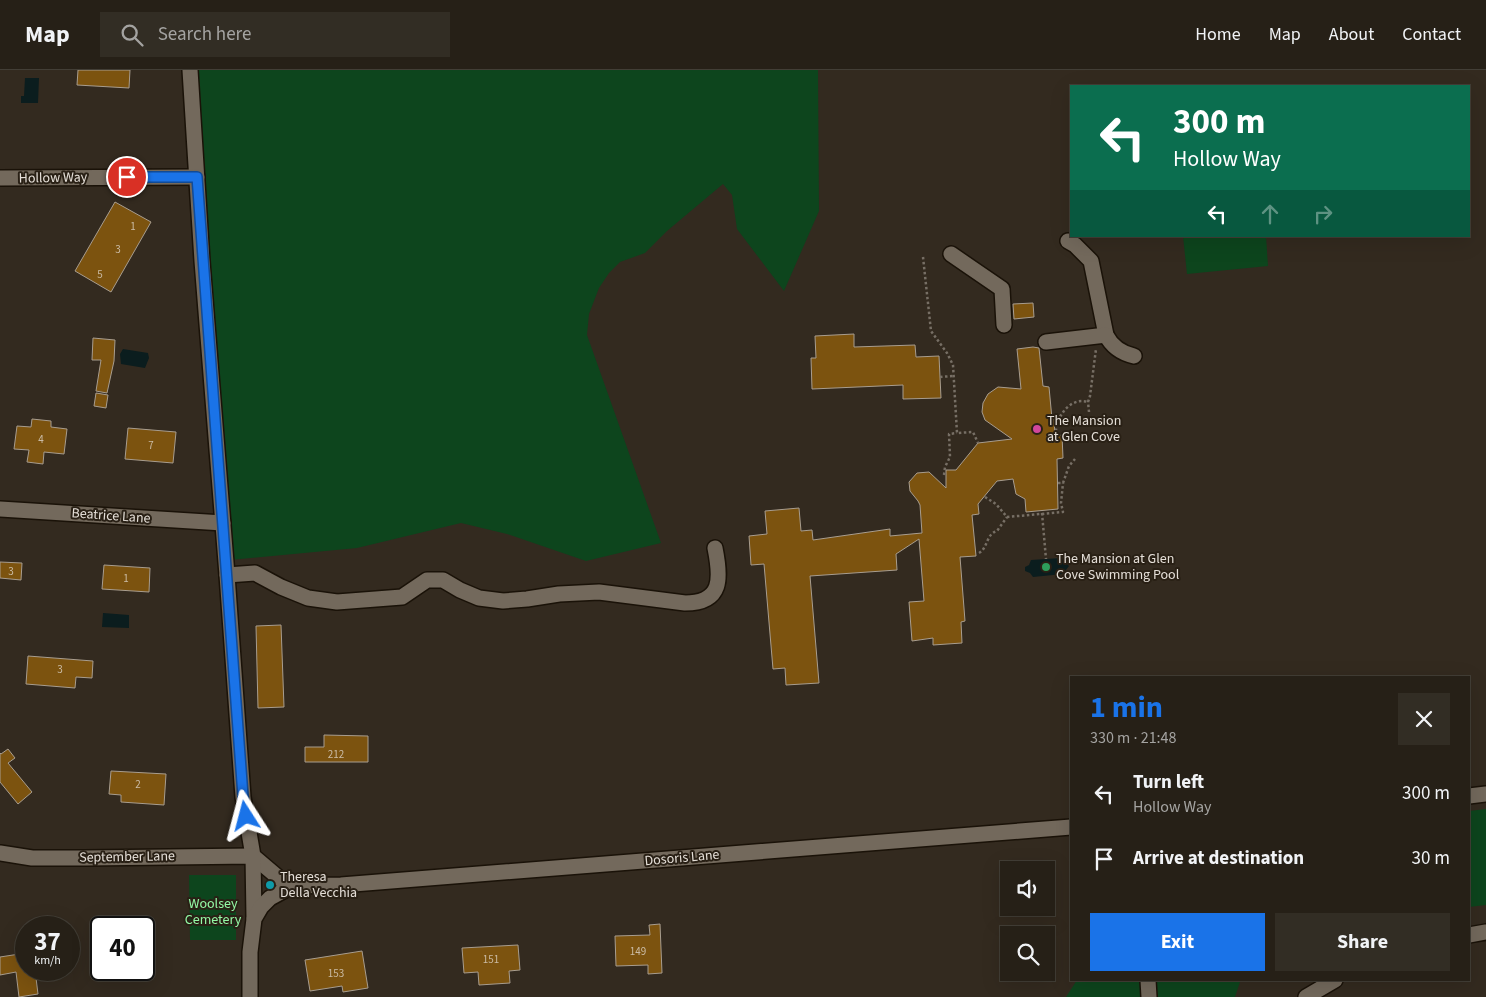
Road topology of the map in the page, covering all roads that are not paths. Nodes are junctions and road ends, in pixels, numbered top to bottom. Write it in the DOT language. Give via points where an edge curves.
graph roads {
  1 [pos="190,70"];
  2 [pos="197,177"];
  3 [pos="0,178"];
  4 [pos="1068,241"];
  5 [pos="950,254"];
  6 [pos="1004,324"];
  7 [pos="1102,335"];
  8 [pos="1046,342"];
  9 [pos="1134,356"];
  10 [pos="0,508"];
  11 [pos="223,523"];
  12 [pos="715,548"];
  13 [pos="227,575"];
  14 [pos="1486,794"];
  15 [pos="1470,796"];
  16 [pos="1070,827"];
  17 [pos="0,853"];
  18 [pos="253,856"];
  19 [pos="292,886"];
  20 [pos="254,919"];
  21 [pos="1486,932"];
  22 [pos="1470,935"];
  23 [pos="1148,981"];
  24 [pos="1333,981"];
  25 [pos="250,997"];
  26 [pos="1150,997"];
  27 [pos="1306,997"];
  1 -- 2 [label="street"];
  2 -- 3 [label="street, Hollow Way"];
  2 -- 11 [label="street"];
  4 -- 7 [label="street" via="1091,262"];
  5 -- 6 [label="street" via="1002,289"];
  7 -- 8 [label="street"];
  7 -- 9 [label="street" via="1120,351"];
  10 -- 11 [label="street, Beatrice Lane"];
  11 -- 13 [label="street"];
  12 -- 13 [label="street" via="719,571 717,586 710,597 699,603 599,592 503,601 479,598 443,580 427,580 402,597 338,602 308,598 255,573"];
  13 -- 18 [label="street" via="243,796"];
  14 -- 15 [label="street"];
  16 -- 19 [label="street, Dosoris Lane" via="359,884"];
  17 -- 18 [label="street, September Lane" via="32,858"];
  18 -- 19 [label="street"];
  18 -- 20 [label="street"];
  19 -- 20 [label="street" via="270,898"];
  20 -- 25 [label="street"];
  21 -- 22 [label="street"];
  23 -- 26 [label="street"];
  24 -- 27 [label="street"];
}
